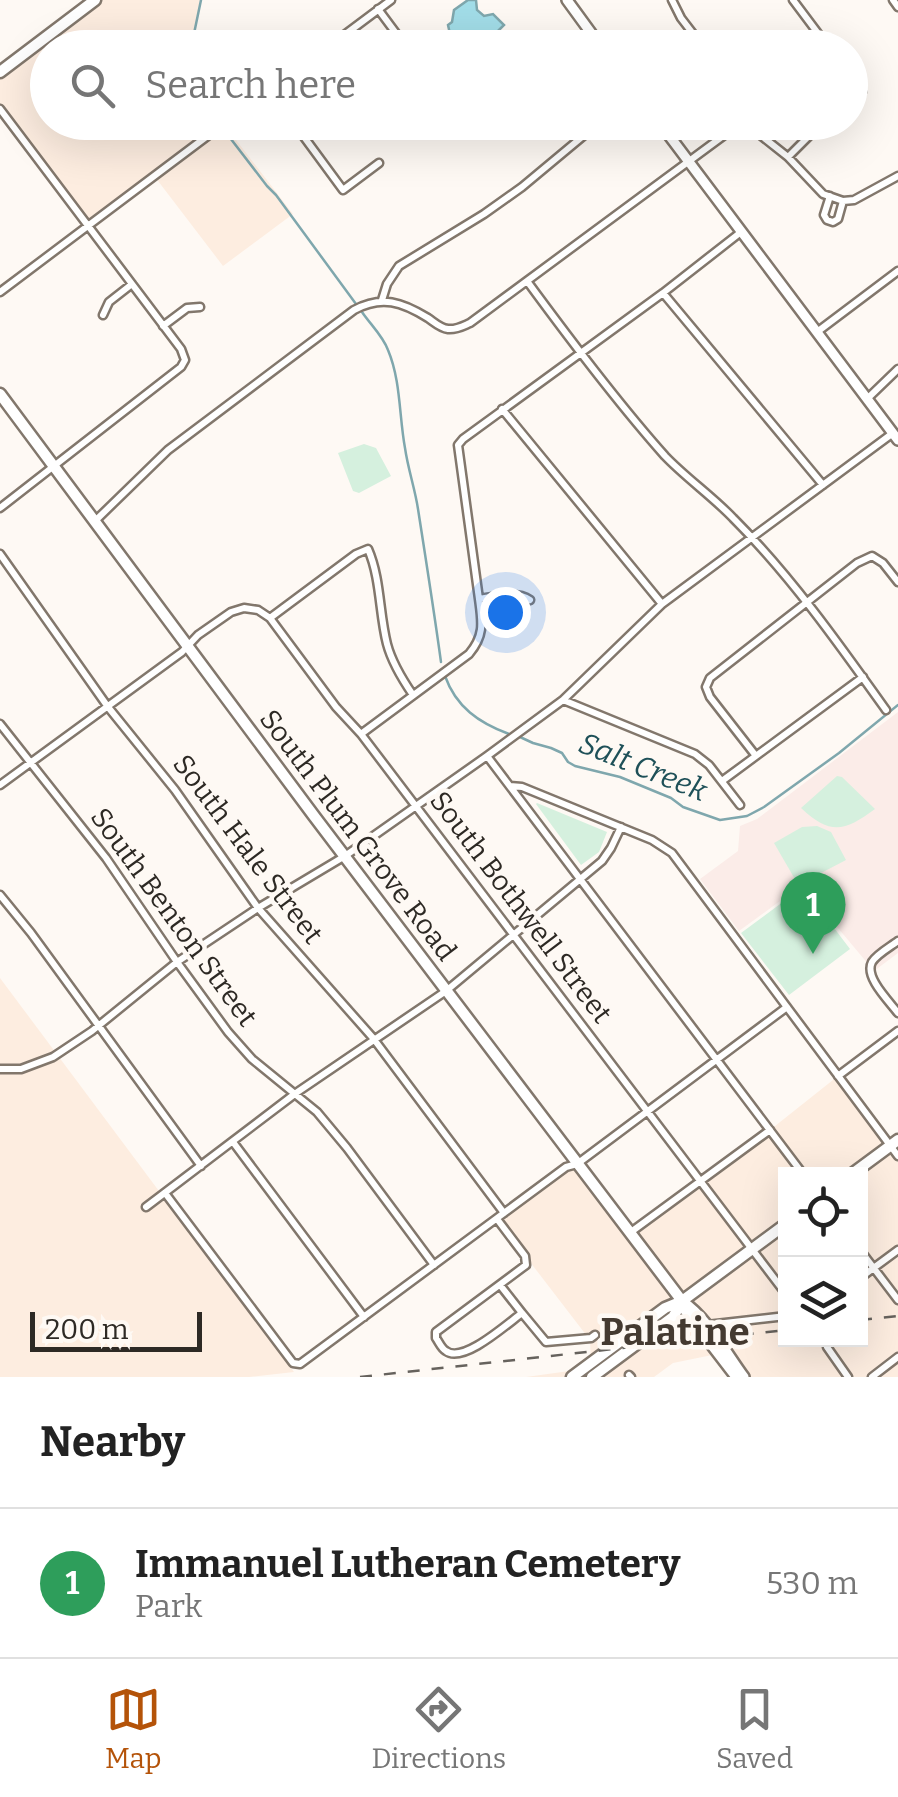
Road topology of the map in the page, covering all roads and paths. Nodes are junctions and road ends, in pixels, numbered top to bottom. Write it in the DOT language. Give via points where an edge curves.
graph roads {
  1 [pos="95,0"];
  2 [pos="391,0"];
  3 [pos="566,0"];
  4 [pos="672,0"];
  5 [pos="793,0"];
  6 [pos="893,0"];
  7 [pos="898,7"];
  8 [pos="378,10"];
  9 [pos="55,30"];
  10 [pos="352,30"];
  11 [pos="394,30"];
  12 [pos="588,30"];
  13 [pos="690,30"];
  14 [pos="816,30"];
  15 [pos="30,49"];
  16 [pos="0,72"];
  17 [pos="0,108"];
  18 [pos="203,140"];
  19 [pos="306,140"];
  20 [pos="579,140"];
  21 [pos="672,140"];
  22 [pos="718,140"];
  23 [pos="766,140"];
  24 [pos="805,140"];
  25 [pos="788,157"];
  26 [pos="688,161"];
  27 [pos="380,163"];
  28 [pos="898,176"];
  29 [pos="830,196"];
  30 [pos="843,201"];
  31 [pos="89,227"];
  32 [pos="741,232"];
  33 [pos="898,271"];
  34 [pos="528,282"];
  35 [pos="132,284"];
  36 [pos="0,292"];
  37 [pos="663,293"];
  38 [pos="382,300"];
  39 [pos="200,307"];
  40 [pos="103,314"];
  41 [pos="163,326"];
  42 [pos="817,332"];
  43 [pos="581,354"];
  44 [pos="898,369"];
  45 [pos="0,394"];
  46 [pos="868,398"];
  47 [pos="502,409"];
  48 [pos="896,437"];
  49 [pos="55,467"];
  50 [pos="823,486"];
  51 [pos="0,508"];
  52 [pos="95,521"];
  53 [pos="751,537"];
  54 [pos="0,554"];
  55 [pos="898,582"];
  56 [pos="479,600"];
  57 [pos="530,600"];
  58 [pos="806,603"];
  59 [pos="662,604"];
  60 [pos="270,618"];
  61 [pos="189,647"];
  62 [pos="863,677"];
  63 [pos="413,694"];
  64 [pos="563,700"];
  65 [pos="108,707"];
  66 [pos="886,710"];
  67 [pos="0,724"];
  68 [pos="361,734"];
  69 [pos="487,756"];
  70 [pos="756,756"];
  71 [pos="30,763"];
  72 [pos="722,781"];
  73 [pos="0,785"];
  74 [pos="510,786"];
  75 [pos="415,804"];
  76 [pos="740,805"];
  77 [pos="621,827"];
  78 [pos="344,856"];
  79 [pos="579,879"];
  80 [pos="0,895"];
  81 [pos="258,908"];
  82 [pos="514,935"];
  83 [pos="898,941"];
  84 [pos="177,962"];
  85 [pos="446,991"];
  86 [pos="787,1007"];
  87 [pos="898,1012"];
  88 [pos="98,1026"];
  89 [pos="898,1031"];
  90 [pos="373,1038"];
  91 [pos="717,1061"];
  92 [pos="0,1069"];
  93 [pos="838,1076"];
  94 [pos="296,1093"];
  95 [pos="648,1112"];
  96 [pos="770,1130"];
  97 [pos="234,1142"];
  98 [pos="894,1143"];
  99 [pos="898,1156"];
  100 [pos="577,1164"];
  101 [pos="201,1166"];
  102 [pos="799,1167"];
  103 [pos="861,1167"];
  104 [pos="700,1182"];
  105 [pos="164,1193"];
  106 [pos="146,1206"];
  107 [pos="501,1216"];
  108 [pos="778,1230"];
  109 [pos="630,1233"];
  110 [pos="752,1250"];
  111 [pos="898,1250"];
  112 [pos="865,1257"];
  113 [pos="434,1265"];
  114 [pos="874,1268"];
  115 [pos="868,1272"];
  116 [pos="778,1284"];
  117 [pos="500,1285"];
  118 [pos="898,1300"];
  119 [pos="682,1301"];
  120 [pos="522,1313"];
  121 [pos="364,1317"];
  122 [pos="778,1317"];
  123 [pos="706,1325"];
  124 [pos="595,1335"];
  125 [pos="827,1348"];
  126 [pos="898,1357"];
  127 [pos="736,1376"];
  128 [pos="572,1377"];
  129 [pos="592,1377"];
  130 [pos="848,1377"];
  131 [pos="872,1377"];
  1 -- 9 [label="main road"];
  2 -- 8 [label="street"];
  3 -- 12 [label="street"];
  4 -- 13 [label="street"];
  5 -- 14 [label="street"];
  6 -- 7 [label="street"];
  8 -- 10 [label="street"];
  8 -- 11 [label="street"];
  15 -- 16 [label="main road"];
  17 -- 31 [label="street"];
  18 -- 31 [label="street"];
  19 -- 27 [label="street" via="343,190"];
  20 -- 38 [label="street" via="522,188 399,266"];
  21 -- 26 [label="street"];
  22 -- 26 [label="street"];
  23 -- 25 [label="street"];
  24 -- 25 [label="street"];
  25 -- 29 [label="street"];
  26 -- 32 [label="street"];
  26 -- 34 [label="street"];
  28 -- 30 [label="street"];
  29 -- 30 [label="street"];
  29 -- 30 [label="street" via="824,215 833,222"];
  31 -- 35 [label="street"];
  31 -- 36 [label="street"];
  32 -- 37 [label="street"];
  32 -- 42 [label="street"];
  33 -- 42 [label="street"];
  34 -- 38 [label="street" via="470,323 443,333 405,304"];
  34 -- 43 [label="street"];
  35 -- 40 [label="street"];
  35 -- 41 [label="street"];
  37 -- 43 [label="street"];
  37 -- 50 [label="street"];
  38 -- 52 [label="street" via="354,310 195,429"];
  39 -- 41 [label="street" via="187,308"];
  41 -- 49 [label="street" via="185,360 181,366"];
  42 -- 46 [label="street"];
  43 -- 47 [label="street"];
  43 -- 53 [label="street" via="667,457"];
  44 -- 46 [label="street"];
  45 -- 49 [label="main road, South Plum Grove Road"];
  46 -- 48 [label="street"];
  47 -- 56 [label="street" via="458,445"];
  47 -- 59 [label="street"];
  48 -- 50 [label="street"];
  49 -- 51 [label="street"];
  49 -- 52 [label="main road, South Plum Grove Road"];
  50 -- 53 [label="street"];
  52 -- 61 [label="main road, South Plum Grove Road"];
  53 -- 58 [label="street"];
  53 -- 59 [label="street"];
  54 -- 65 [label="street, South Hale Street"];
  55 -- 58 [label="street" via="872,556"];
  56 -- 57 [label="street"];
  56 -- 63 [label="street" via="480,642"];
  58 -- 62 [label="street"];
  58 -- 70 [label="street" via="706,687"];
  59 -- 64 [label="street"];
  60 -- 61 [label="street" via="258,610 230,612"];
  60 -- 63 [label="street" via="368,548 387,644"];
  60 -- 68 [label="street, South Bothwell Street"];
  61 -- 65 [label="street"];
  61 -- 78 [label="main road, South Plum Grove Road"];
  62 -- 66 [label="street"];
  62 -- 70 [label="street"];
  63 -- 68 [label="street"];
  64 -- 69 [label="street"];
  64 -- 72 [label="street" via="695,754"];
  65 -- 71 [label="street"];
  65 -- 81 [label="street, South Hale Street"];
  67 -- 71 [label="street, South Benton Street"];
  68 -- 75 [label="street, South Bothwell Street"];
  69 -- 74 [label="street"];
  69 -- 75 [label="street"];
  70 -- 72 [label="street"];
  71 -- 73 [label="street"];
  71 -- 84 [label="street, South Benton Street"];
  72 -- 76 [label="street"];
  74 -- 77 [label="street"];
  74 -- 79 [label="street"];
  75 -- 78 [label="street"];
  75 -- 82 [label="street, South Bothwell Street"];
  77 -- 79 [label="street" via="607,855"];
  77 -- 86 [label="street" via="672,853"];
  78 -- 81 [label="street"];
  78 -- 85 [label="main road, South Plum Grove Road"];
  79 -- 82 [label="street"];
  79 -- 91 [label="street"];
  80 -- 88 [label="street"];
  81 -- 84 [label="street"];
  81 -- 90 [label="street, South Hale Street"];
  82 -- 85 [label="street"];
  82 -- 95 [label="street, South Bothwell Street"];
  83 -- 87 [label="street" via="869,968"];
  84 -- 88 [label="street"];
  84 -- 94 [label="street, South Benton Street" via="241,1048"];
  85 -- 90 [label="street"];
  85 -- 100 [label="main road, South Plum Grove Road"];
  86 -- 91 [label="street"];
  86 -- 93 [label="street"];
  88 -- 92 [label="street" via="37,1065"];
  88 -- 101 [label="street"];
  89 -- 93 [label="street"];
  90 -- 94 [label="street"];
  90 -- 107 [label="street, South Hale Street"];
  91 -- 95 [label="street"];
  91 -- 96 [label="street"];
  93 -- 98 [label="street"];
  94 -- 97 [label="street"];
  94 -- 113 [label="street, South Benton Street"];
  95 -- 100 [label="street"];
  95 -- 104 [label="street, South Bothwell Street"];
  96 -- 102 [label="street"];
  96 -- 104 [label="street"];
  97 -- 101 [label="street"];
  97 -- 121 [label="street"];
  98 -- 99 [label="street"];
  98 -- 103 [label="main road"];
  100 -- 107 [label="street"];
  100 -- 109 [label="main road, South Plum Grove Road"];
  101 -- 105 [label="street"];
  104 -- 109 [label="street"];
  104 -- 110 [label="street, South Bothwell Street"];
  105 -- 106 [label="street"];
  105 -- 121 [label="street" via="293,1363 304,1362"];
  107 -- 113 [label="street"];
  107 -- 117 [label="street, South Hale Street" via="526,1261"];
  108 -- 110 [label="main road"];
  109 -- 119 [label="main road, South Plum Grove Road"];
  110 -- 116 [label="street, South Bothwell Street"];
  110 -- 119 [label="main road"];
  111 -- 114 [label="street"];
  112 -- 114 [label="street"];
  113 -- 121 [label="street"];
  114 -- 115 [label="street"];
  114 -- 118 [label="street"];
  117 -- 120 [label="street"];
  117 -- 120 [label="street" via="434,1334 446,1352 474,1349"];
  119 -- 123 [label="street"];
  119 -- 127 [label="street"];
  119 -- 128 [label="main road"];
  119 -- 129 [label="main road" via="672,1318"];
  120 -- 124 [label="street" via="544,1342"];
  122 -- 123 [label="street"];
  123 -- 127 [label="street"];
  125 -- 130 [label="street"];
  126 -- 131 [label="street"];
}
